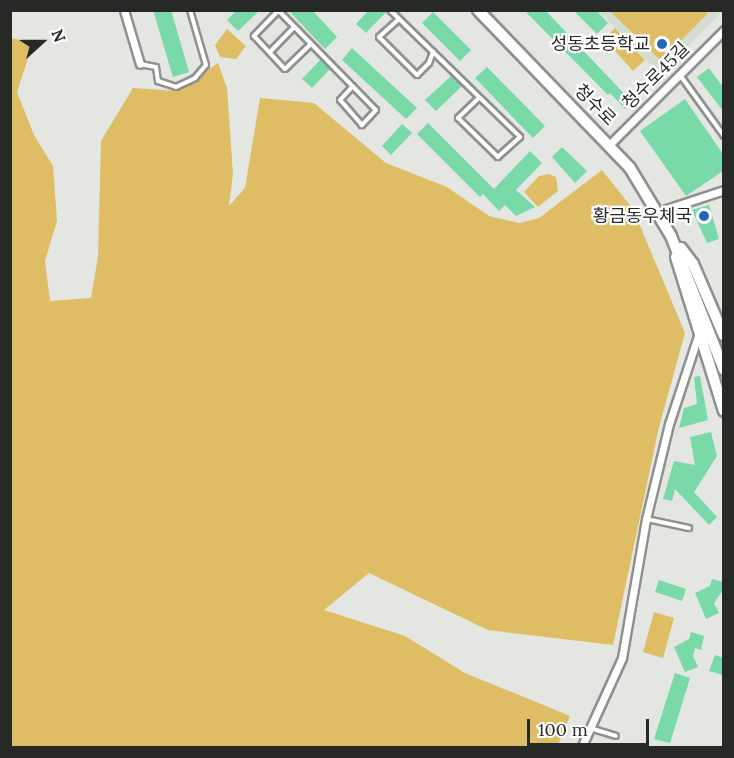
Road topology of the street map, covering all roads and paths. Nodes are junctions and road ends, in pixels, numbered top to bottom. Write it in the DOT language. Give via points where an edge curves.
graph roads {
  1 [pos="124,10"];
  2 [pos="190,10"];
  3 [pos="390,10"];
  4 [pos="478,10"];
  5 [pos="278,11"];
  6 [pos="399,19"];
  7 [pos="294,27"];
  8 [pos="723,30"];
  9 [pos="311,44"];
  10 [pos="270,52"];
  11 [pos="433,52"];
  12 [pos="140,64"];
  13 [pos="680,74"];
  14 [pos="353,86"];
  15 [pos="479,98"];
  16 [pos="723,136"];
  17 [pos="610,144"];
  18 [pos="723,190"];
  19 [pos="657,212"];
  20 [pos="671,236"];
  21 [pos="699,333"];
  22 [pos="723,336"];
  23 [pos="723,370"];
  24 [pos="723,411"];
  25 [pos="646,519"];
  26 [pos="689,528"];
  27 [pos="589,728"];
  28 [pos="616,736"];
  29 [pos="581,747"];
  1 -- 12 [label="street"];
  2 -- 12 [label="lane" via="206,65 195,78 176,87 158,81 156,67"];
  3 -- 6 [label="lane"];
  4 -- 17 [label="main road, 청수로"];
  5 -- 7 [label="lane"];
  5 -- 10 [label="lane" via="254,36"];
  6 -- 11 [label="lane"];
  6 -- 11 [label="lane" via="380,37 417,75"];
  7 -- 9 [label="lane"];
  7 -- 10 [label="lane"];
  8 -- 13 [label="street, 청수로45길"];
  9 -- 10 [label="lane" via="285,69"];
  9 -- 14 [label="lane"];
  11 -- 15 [label="lane"];
  13 -- 16 [label="lane"];
  13 -- 17 [label="street, 청수로45길"];
  14 -- 14 [label="lane" via="376,110 362,125 340,100"];
  15 -- 15 [label="lane" via="520,137 498,157 458,118"];
  17 -- 19 [label="main road, 청수로"];
  18 -- 19 [label="street"];
  19 -- 20 [label="main road, 청수로"];
  20 -- 21 [label="main road, 청수로"];
  20 -- 22 [label="main road, 청수로" via="693,264"];
  20 -- 23 [label="main road, 청수로"];
  21 -- 24 [label="main road, 청수로"];
  21 -- 25 [label="street" via="669,424"];
  25 -- 26 [label="lane"];
  25 -- 27 [label="street" via="622,658"];
  27 -- 28 [label="lane"];
  27 -- 29 [label="street"];
}
